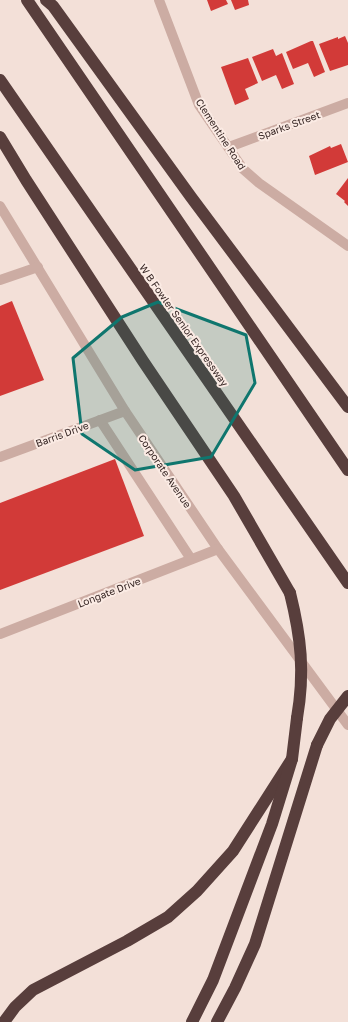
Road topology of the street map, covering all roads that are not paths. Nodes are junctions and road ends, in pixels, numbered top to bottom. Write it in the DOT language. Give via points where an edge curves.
graph roads {
  1 [pos="26,0"];
  2 [pos="46,0"];
  3 [pos="158,0"];
  4 [pos="0,80"];
  5 [pos="348,103"];
  6 [pos="0,137"];
  7 [pos="230,147"];
  8 [pos="1,208"];
  9 [pos="348,246"];
  10 [pos="38,266"];
  11 [pos="0,280"];
  12 [pos="348,407"];
  13 [pos="124,411"];
  14 [pos="100,420"];
  15 [pos="0,457"];
  16 [pos="348,470"];
  17 [pos="218,549"];
  18 [pos="192,560"];
  19 [pos="348,583"];
  20 [pos="0,634"];
  21 [pos="348,696"];
  22 [pos="348,725"];
  23 [pos="292,759"];
  24 [pos="4,1022"];
  25 [pos="192,1022"];
  26 [pos="217,1022"];
  1 -- 16 [label="highway"];
  2 -- 12 [label="highway" via="53,6 190,197"];
  3 -- 7 [label="street, Clementine Road" via="200,105"];
  4 -- 19 [label="highway, W B Fowler Senior Expressway"];
  5 -- 7 [label="street, Sparks Street"];
  6 -- 23 [label="highway, bridge" via="138,354 231,490 290,593 301,654 302,691"];
  7 -- 9 [label="street, Clementine Road" via="243,169 259,183"];
  8 -- 10 [label="street, Corporate Avenue"];
  10 -- 11 [label="street"];
  10 -- 13 [label="street, Corporate Avenue"];
  13 -- 14 [label="street, Barris Drive"];
  13 -- 17 [label="street, Corporate Avenue"];
  14 -- 15 [label="street, Barris Drive"];
  14 -- 18 [label="street"];
  17 -- 18 [label="street, Longate Drive"];
  17 -- 22 [label="street, Corporate Avenue"];
  18 -- 20 [label="street, Longate Drive"];
  21 -- 26 [label="highway, bridge" via="330,719 317,745 255,944"];
  23 -- 24 [label="highway" via="233,851 197,891 168,917 33,990"];
  23 -- 25 [label="highway" via="272,824 247,891 213,980"];
}
